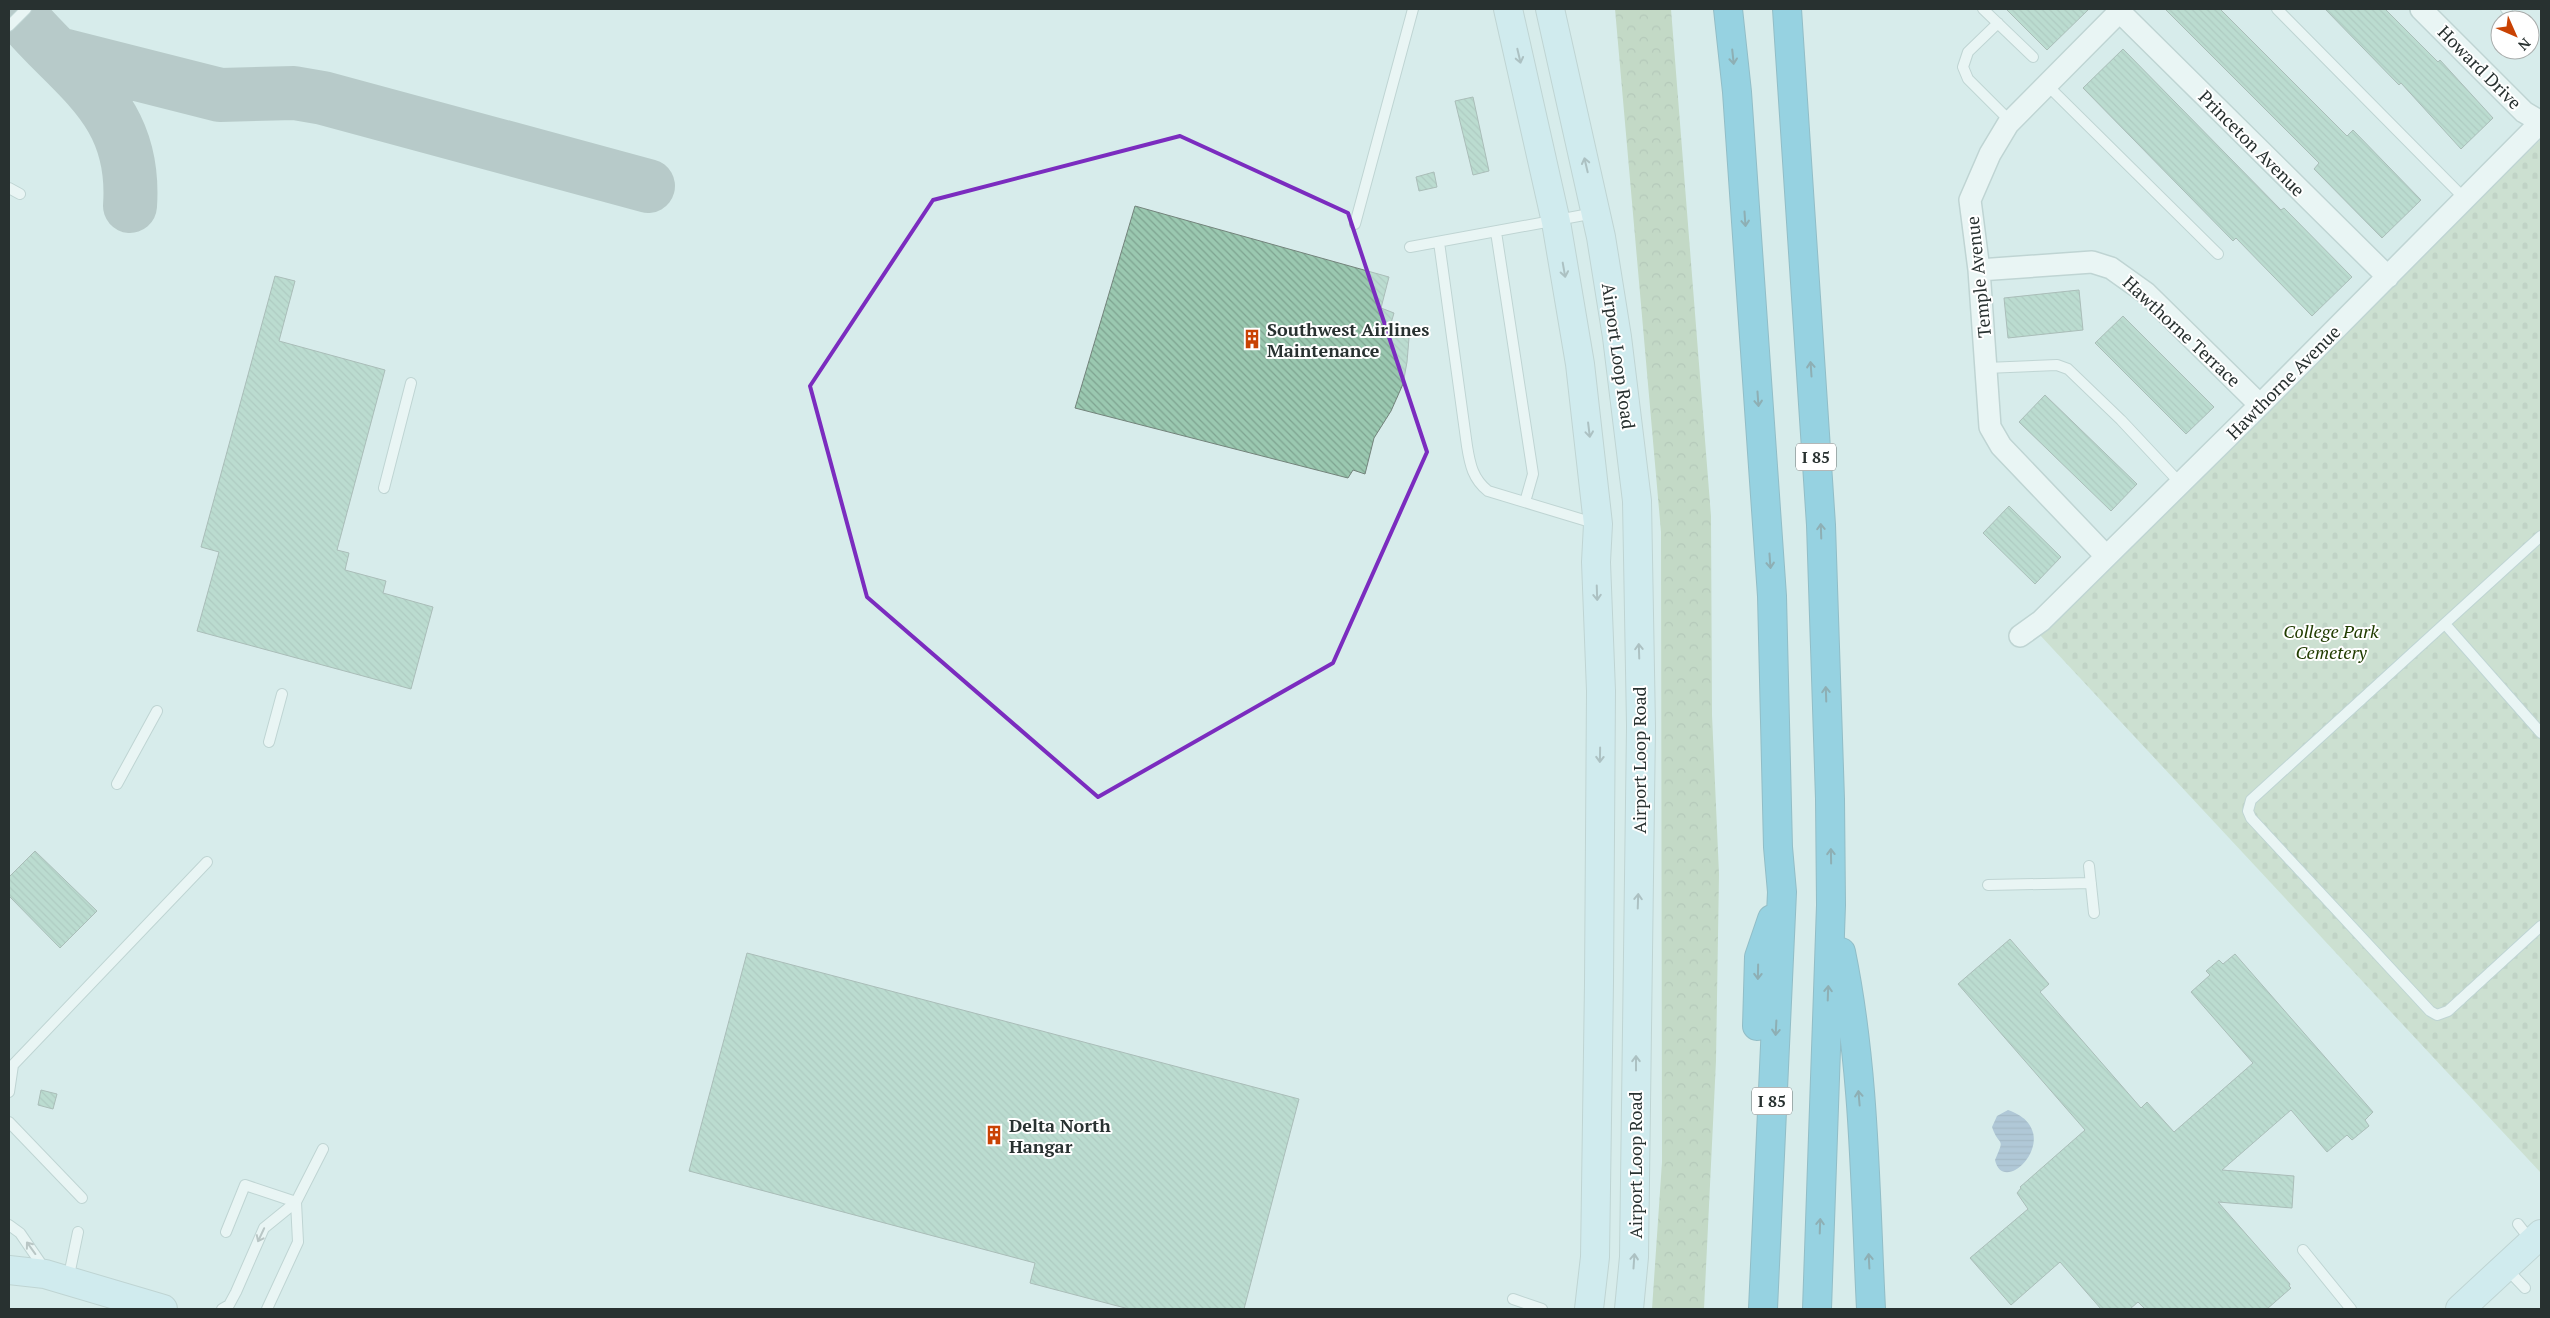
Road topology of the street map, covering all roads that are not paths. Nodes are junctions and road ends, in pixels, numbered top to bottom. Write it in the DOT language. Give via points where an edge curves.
graph roads {
  1 [pos="26,9"];
  2 [pos="1413,9"];
  3 [pos="1508,9"];
  4 [pos="1550,9"];
  5 [pos="1728,9"];
  6 [pos="1787,9"];
  7 [pos="1983,9"];
  8 [pos="2277,9"];
  9 [pos="2421,9"];
  10 [pos="2120,10"];
  11 [pos="1998,23"];
  12 [pos="9,26"];
  13 [pos="2033,57"];
  14 [pos="2047,85"];
  15 [pos="2011,122"];
  16 [pos="2541,122"];
  17 [pos="9,188"];
  18 [pos="20,194"];
  19 [pos="2465,199"];
  20 [pos="1596,213"];
  21 [pos="1556,222"];
  22 [pos="1355,224"];
  23 [pos="1496,232"];
  24 [pos="1440,242"];
  25 [pos="1410,247"];
  26 [pos="2218,254"];
  27 [pos="1979,270"];
  28 [pos="2388,277"];
  29 [pos="1986,368"];
  30 [pos="411,383"];
  31 [pos="2260,405"];
  32 [pos="2180,483"];
  33 [pos="384,488"];
  34 [pos="1525,502"];
  35 [pos="1598,524"];
  36 [pos="2541,536"];
  37 [pos="2106,556"];
  38 [pos="2445,624"];
  39 [pos="2020,636"];
  40 [pos="282,694"];
  41 [pos="157,711"];
  42 [pos="2541,733"];
  43 [pos="269,742"];
  44 [pos="117,784"];
  45 [pos="207,862"];
  46 [pos="2089,866"];
  47 [pos="2091,882"];
  48 [pos="1988,885"];
  49 [pos="1782,892"];
  50 [pos="1831,905"];
  51 [pos="2094,913"];
  52 [pos="2541,926"];
  53 [pos="9,1092"];
  54 [pos="9,1122"];
  55 [pos="323,1148"];
  56 [pos="82,1198"];
  57 [pos="296,1202"];
  58 [pos="9,1225"];
  59 [pos="78,1232"];
  60 [pos="226,1232"];
  61 [pos="2530,1234"];
  62 [pos="2304,1250"];
  63 [pos="2505,1267"];
  64 [pos="9,1270"];
  65 [pos="59,1278"];
  66 [pos="2525,1288"];
  67 [pos="1513,1299"];
  68 [pos="163,1309"];
  69 [pos="222,1309"];
  70 [pos="267,1309"];
  71 [pos="1542,1309"];
  72 [pos="1589,1309"];
  73 [pos="1629,1309"];
  74 [pos="1745,1309"];
  75 [pos="1763,1309"];
  76 [pos="1817,1309"];
  77 [pos="1871,1309"];
  78 [pos="2351,1309"];
  79 [pos="2460,1309"];
  1 -- 12 [label="lane"];
  2 -- 22 [label="lane"];
  3 -- 21 [label="main road, one-way"];
  20 -- 4 [label="main road, Airport Loop Road, one-way"];
  5 -- 49 [label="highway, I 85, one-way" via="1772,596"];
  50 -- 6 [label="highway, I 85, one-way" via="1821,525"];
  7 -- 11 [label="lane"];
  8 -- 19 [label="lane"];
  9 -- 16 [label="street, Howard Drive" via="2524,112"];
  10 -- 14 [label="street, Temple Avenue"];
  10 -- 28 [label="street, Princeton Avenue"];
  11 -- 13 [label="lane"];
  11 -- 15 [label="lane" via="1968,52 1962,67 1968,79"];
  14 -- 15 [label="street, Temple Avenue"];
  14 -- 26 [label="lane"];
  15 -- 27 [label="street, Temple Avenue" via="1990,154 1970,200"];
  16 -- 19 [label="street, Hawthorne Avenue"];
  17 -- 18 [label="lane"];
  19 -- 28 [label="street, Hawthorne Avenue"];
  20 -- 21 [label="lane"];
  73 -- 20 [label="main road, Airport Loop Road, one-way" via="1634,1257 1641,726 1637,501 1617,337"];
  21 -- 23 [label="lane"];
  21 -- 35 [label="main road, one-way" via="1580,364"];
  23 -- 24 [label="lane"];
  23 -- 34 [label="lane" via="1533,474"];
  24 -- 25 [label="lane"];
  24 -- 34 [label="lane" via="1471,469 1477,482 1488,491"];
  27 -- 29 [label="street, Temple Avenue"];
  27 -- 31 [label="street, Hawthorne Terrace" via="2092,262 2111,268 2146,293"];
  28 -- 31 [label="street, Hawthorne Avenue"];
  29 -- 32 [label="lane" via="2057,365 2068,369"];
  29 -- 37 [label="street, Temple Avenue" via="1990,427 2001,446"];
  30 -- 33 [label="lane"];
  31 -- 32 [label="street, Hawthorne Avenue"];
  32 -- 37 [label="street, Hawthorne Avenue"];
  34 -- 35 [label="lane"];
  35 -- 72 [label="main road, one-way" via="1596,562 1601,692 1595,1257"];
  36 -- 38 [label="lane"];
  37 -- 39 [label="street, Hawthorne Avenue" via="2041,620"];
  38 -- 42 [label="lane"];
  38 -- 52 [label="lane" via="2251,800 2248,811 2251,818 2436,1015 2448,1011"];
  40 -- 43 [label="lane"];
  41 -- 44 [label="lane"];
  45 -- 53 [label="lane" via="13,1066"];
  46 -- 47 [label="lane"];
  47 -- 48 [label="lane"];
  47 -- 51 [label="lane"];
  49 -- 74 [label="highway, one-way" via="1759,957 1753,1234"];
  49 -- 75 [label="highway, I 85, one-way"];
  76 -- 50 [label="highway, I 85, one-way"];
  77 -- 50 [label="highway, one-way" via="1857,1070 1846,979"];
  54 -- 56 [label="lane"];
  55 -- 57 [label="lane"];
  57 -- 60 [label="lane" via="245,1186"];
  57 -- 69 [label="lane, one-way" via="264,1228 236,1292 229,1305"];
  57 -- 70 [label="lane" via="298,1242"];
  65 -- 58 [label="lane, one-way" via="20,1233"];
  59 -- 65 [label="lane"];
  61 -- 63 [label="main road"];
  62 -- 78 [label="lane"];
  63 -- 66 [label="lane"];
  63 -- 79 [label="main road"];
  64 -- 65 [label="main road"];
  65 -- 68 [label="main road"];
  67 -- 71 [label="lane"];
}
